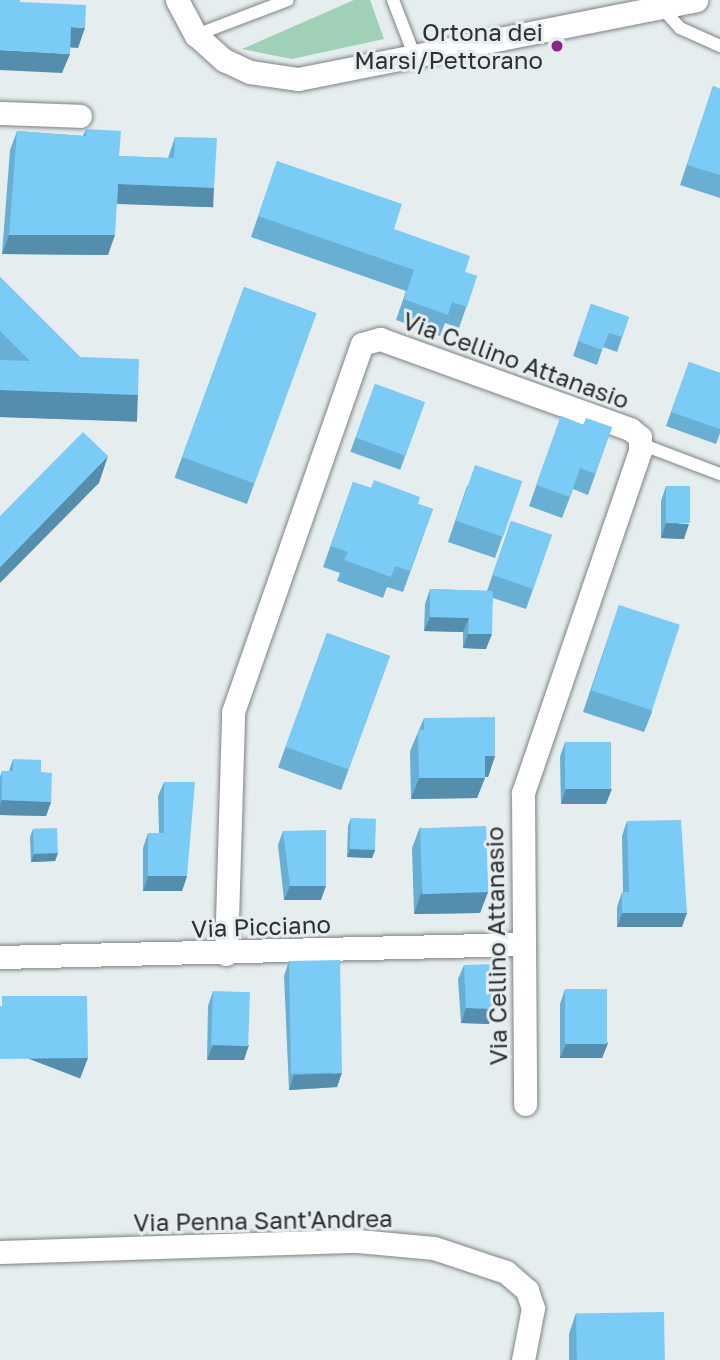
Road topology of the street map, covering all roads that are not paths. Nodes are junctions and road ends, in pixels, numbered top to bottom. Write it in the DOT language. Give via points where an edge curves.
graph roads {
  1 [pos="177,0"];
  2 [pos="288,0"];
  3 [pos="393,0"];
  4 [pos="695,0"];
  5 [pos="662,8"];
  6 [pos="196,35"];
  7 [pos="720,46"];
  8 [pos="415,57"];
  9 [pos="0,113"];
  10 [pos="80,116"];
  11 [pos="641,444"];
  12 [pos="720,474"];
  13 [pos="523,944"];
  14 [pos="226,954"];
  15 [pos="0,957"];
  16 [pos="525,1104"];
  17 [pos="0,1252"];
  18 [pos="523,1360"];
  1 -- 6 [label="street"];
  2 -- 6 [label="lane"];
  3 -- 8 [label="lane"];
  4 -- 5 [label="street"];
  5 -- 7 [label="lane" via="680,28"];
  5 -- 8 [label="street"];
  6 -- 8 [label="street" via="233,65 270,77 320,76"];
  9 -- 10 [label="street"];
  11 -- 12 [label="lane"];
  11 -- 13 [label="street, Via Cellino Attanasio" via="525,782"];
  11 -- 14 [label="street, Via Cellino Attanasio" via="630,429 380,339 362,344 233,712"];
  13 -- 14 [label="street, Via Picciano"];
  13 -- 16 [label="street, Via Cellino Attanasio"];
  14 -- 15 [label="street, Via Picciano"];
  17 -- 18 [label="street, Via Penna Sant'Andrea" via="358,1241 434,1248 506,1272 527,1290 533,1308"];
}
